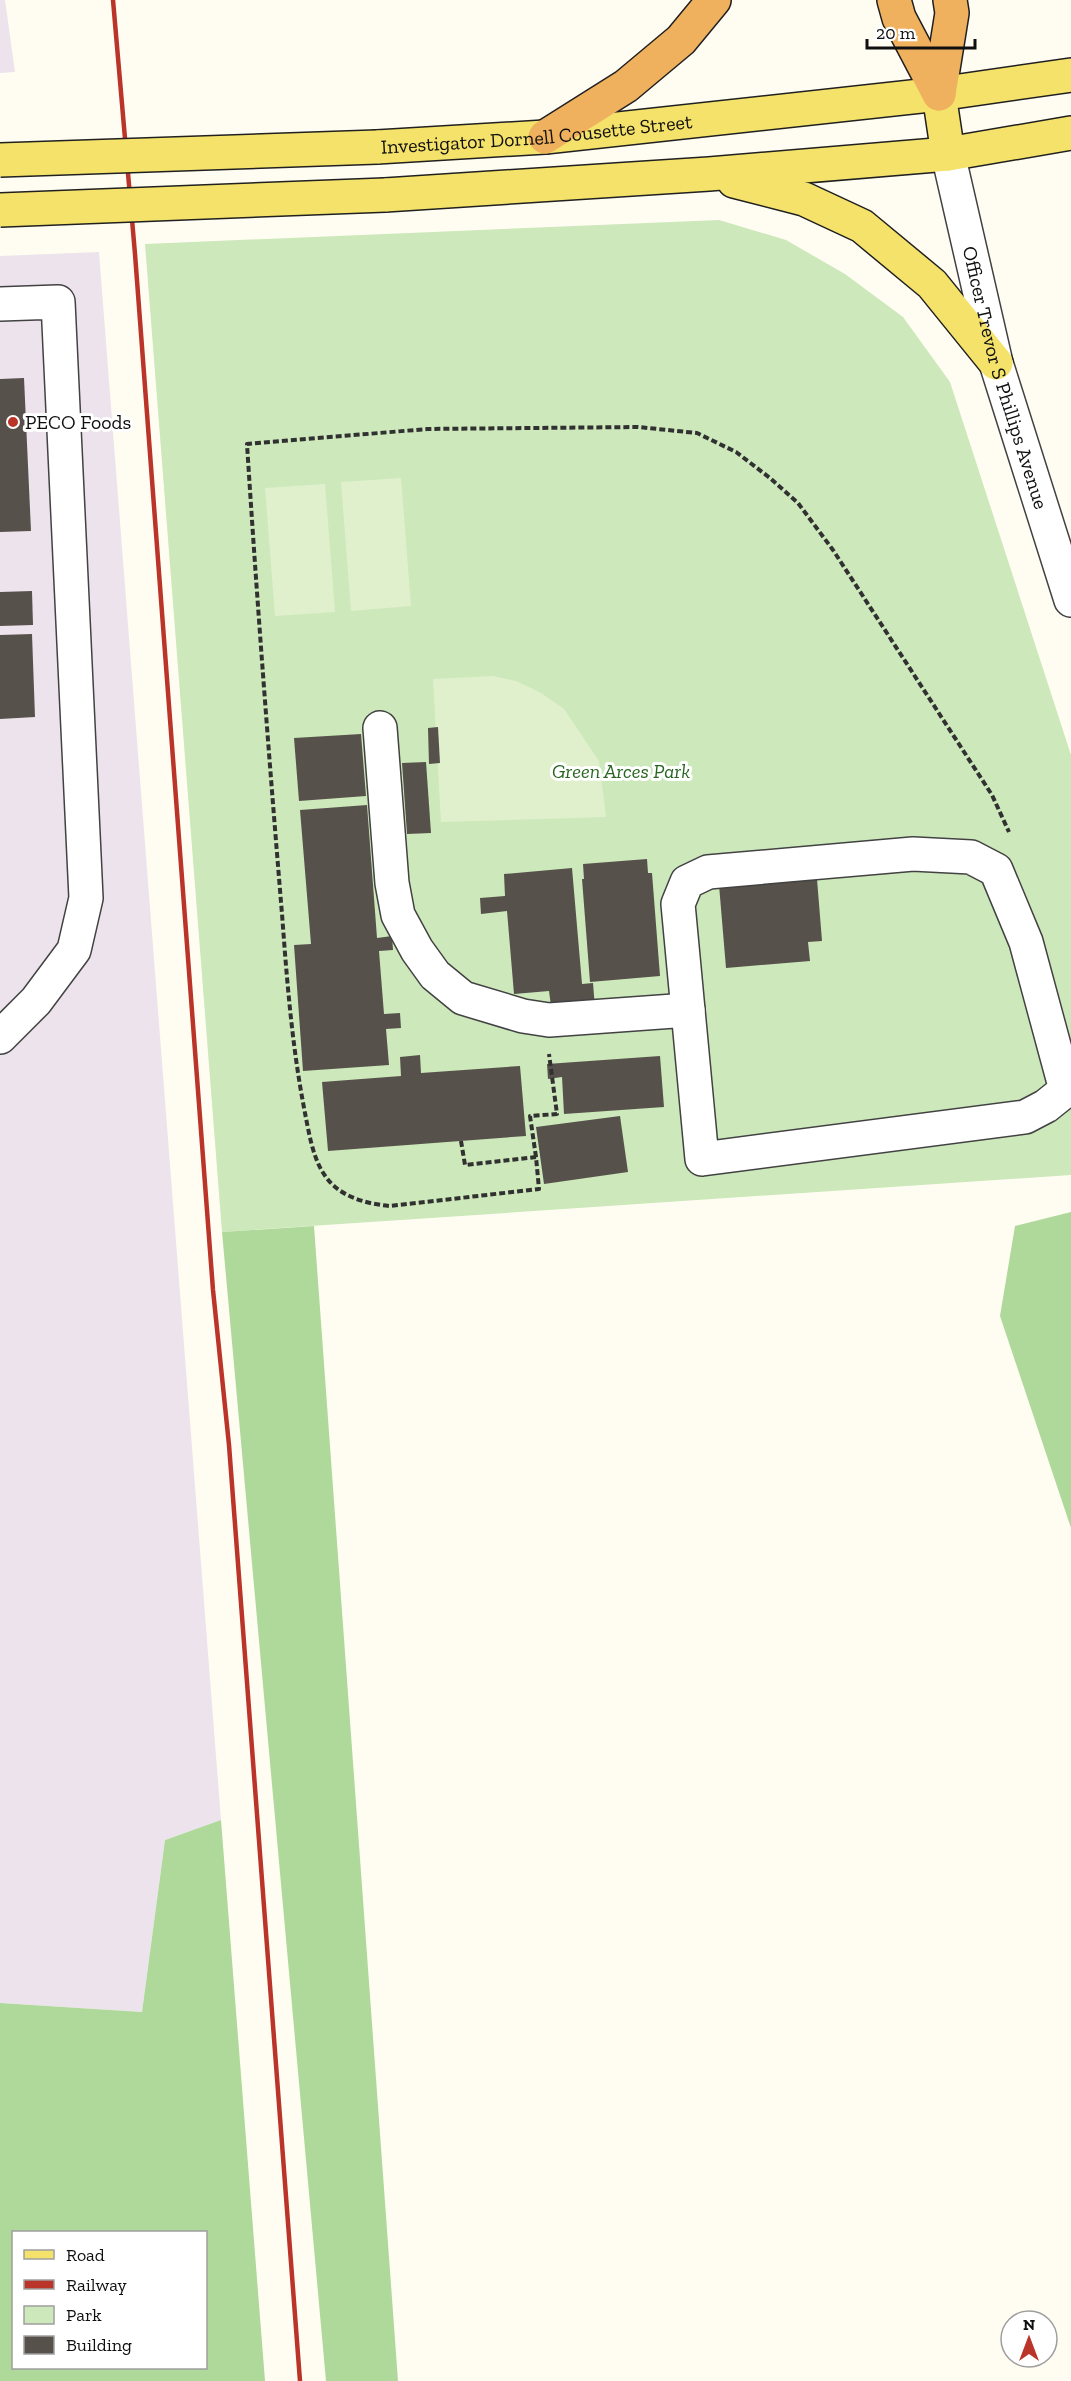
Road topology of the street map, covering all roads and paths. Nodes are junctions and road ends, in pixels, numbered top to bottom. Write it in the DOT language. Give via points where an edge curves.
graph roads {
  1 [pos="714,0"];
  2 [pos="894,0"];
  3 [pos="950,0"];
  4 [pos="1071,75"];
  5 [pos="939,94"];
  6 [pos="1071,133"];
  7 [pos="545,137"];
  8 [pos="948,154"];
  9 [pos="0,160"];
  10 [pos="709,174"];
  11 [pos="0,210"];
  12 [pos="0,304"];
  13 [pos="996,363"];
  14 [pos="1071,600"];
  15 [pos="381,728"];
  16 [pos="1010,832"];
  17 [pos="688,1010"];
  18 [pos="0,1037"];
  19 [pos="1068,1090"];
  20 [pos="460,1141"];
  1 -- 7 [label="highway" via="681,40 626,86"];
  2 -- 5 [label="highway" via="899,18"];
  3 -- 5 [label="highway" via="952,13"];
  4 -- 5 [label="main road, Investigator Dornell Cousette Street"];
  5 -- 7 [label="main road, Investigator Dornell Cousette Street"];
  5 -- 8 [label="main road"];
  6 -- 8 [label="main road"];
  7 -- 9 [label="main road, Investigator Dornell Cousette Street, bridge"];
  8 -- 10 [label="main road"];
  8 -- 13 [label="street, Officer Trevor S Phillips Avenue"];
  10 -- 11 [label="main road, bridge" via="386,195"];
  10 -- 13 [label="main road" via="804,199 862,226 932,284"];
  12 -- 18 [label="street" via="58,302 86,898 74,950 36,1001"];
  13 -- 14 [label="street, Officer Trevor S Phillips Avenue"];
  15 -- 17 [label="street" via="392,883 398,915 435,975 463,998 549,1020"];
  16 -- 20 [label="path" via="988,787 833,550 798,503 736,452 697,433 638,426 427,429 247,444 260,659 291,1034 315,1154 326,1178 339,1190 373,1204 390,1206 539,1189 536,1157 465,1165"];
  17 -- 19 [label="street" via="702,1159 1025,1117"];
  17 -- 19 [label="street" via="678,904 687,882 719,871 913,854 971,857 996,870 1026,942"];
}
